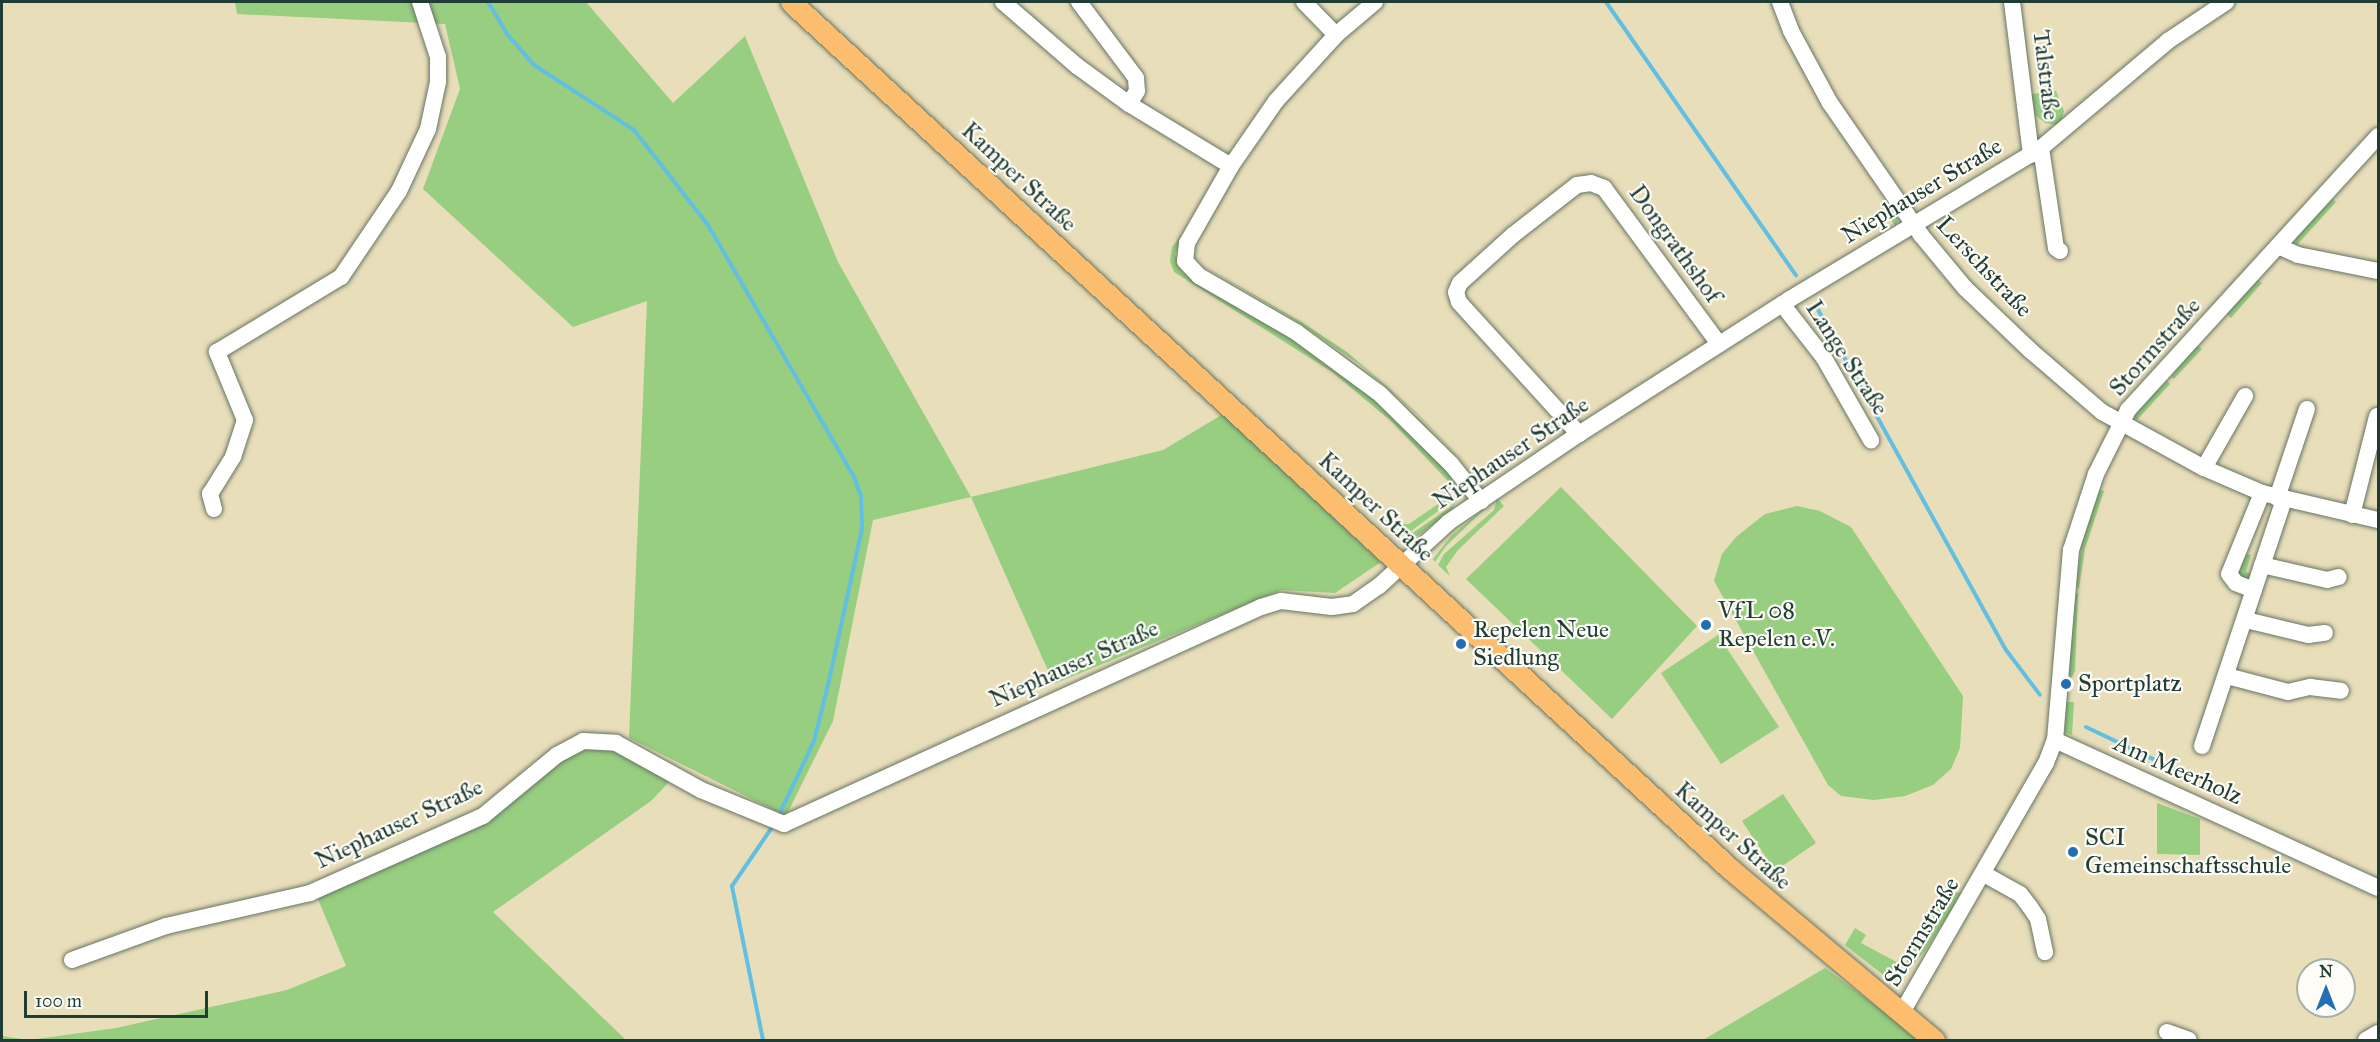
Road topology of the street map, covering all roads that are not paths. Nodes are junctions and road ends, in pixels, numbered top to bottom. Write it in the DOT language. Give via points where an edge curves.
graph roads {
  1 [pos="420,2"];
  2 [pos="791,2"];
  3 [pos="1004,2"];
  4 [pos="1079,2"];
  5 [pos="1304,2"];
  6 [pos="1375,2"];
  7 [pos="1780,2"];
  8 [pos="2012,2"];
  9 [pos="2226,2"];
  10 [pos="1336,35"];
  11 [pos="1129,104"];
  12 [pos="2379,136"];
  13 [pos="2036,152"];
  14 [pos="1231,166"];
  15 [pos="1913,223"];
  16 [pos="2278,246"];
  17 [pos="2060,251"];
  18 [pos="2379,272"];
  19 [pos="1782,304"];
  20 [pos="1719,344"];
  21 [pos="2245,396"];
  22 [pos="2307,409"];
  23 [pos="2378,416"];
  24 [pos="2121,424"];
  25 [pos="1579,434"];
  26 [pos="1871,440"];
  27 [pos="2204,468"];
  28 [pos="2274,497"];
  29 [pos="1480,501"];
  30 [pos="214,509"];
  31 [pos="2352,515"];
  32 [pos="2379,520"];
  33 [pos="1402,565"];
  34 [pos="2262,565"];
  35 [pos="2339,577"];
  36 [pos="2254,590"];
  37 [pos="2246,620"];
  38 [pos="2325,633"];
  39 [pos="2227,676"];
  40 [pos="2341,691"];
  41 [pos="2055,740"];
  42 [pos="2202,746"];
  43 [pos="1984,874"];
  44 [pos="2379,888"];
  45 [pos="2045,952"];
  46 [pos="72,960"];
  47 [pos="1901,1014"];
  48 [pos="2167,1032"];
  49 [pos="2379,1033"];
  50 [pos="1934,1041"];
  51 [pos="2189,1041"];
  52 [pos="2366,1041"];
  1 -- 30 [label="street" via="438,57 438,82 428,129 399,191 341,277 217,352 245,420 233,457 210,494"];
  2 -- 33 [label="main road, Kamper Straße"];
  3 -- 11 [label="street" via="1077,66"];
  4 -- 11 [label="street" via="1136,78 1137,91"];
  5 -- 10 [label="street"];
  6 -- 10 [label="street"];
  7 -- 15 [label="street, Lerschstraße" via="1791,31 1830,103"];
  8 -- 13 [label="street, Talstraße"];
  9 -- 13 [label="street, Niephauser Straße" via="2168,40"];
  10 -- 14 [label="street" via="1276,101"];
  11 -- 14 [label="street"];
  12 -- 16 [label="street, Stormstraße"];
  13 -- 15 [label="street, Niephauser Straße"];
  13 -- 17 [label="street, Niephauser Straße" via="2056,248"];
  14 -- 29 [label="street" via="1184,254 1188,268 1296,332 1380,394 1451,464"];
  15 -- 19 [label="street, Niephauser Straße"];
  15 -- 24 [label="street, Lerschstraße" via="1965,288 1997,319 2102,412"];
  16 -- 18 [label="street" via="2298,255"];
  16 -- 24 [label="street, Stormstraße" via="2128,410"];
  19 -- 20 [label="street, Niephauser Straße"];
  19 -- 26 [label="street, Lange Straße" via="1824,358"];
  20 -- 25 [label="street, Niephauser Straße"];
  20 -- 25 [label="street, Dongrathshof" via="1604,188 1592,183 1577,185 1513,235 1460,283 1456,292 1459,302"];
  21 -- 27 [label="street"];
  22 -- 28 [label="street"];
  23 -- 31 [label="street"];
  24 -- 27 [label="street, Lerschstraße"];
  24 -- 41 [label="street, Stormstraße" via="2096,474 2071,550"];
  25 -- 29 [label="street, Niephauser Straße"];
  27 -- 28 [label="street, Lerschstraße"];
  28 -- 31 [label="street, Lerschstraße"];
  28 -- 34 [label="street"];
  28 -- 36 [label="street" via="2229,574 2236,583"];
  29 -- 33 [label="street, Niephauser Straße" via="1449,522"];
  31 -- 32 [label="street, Lerschstraße"];
  33 -- 46 [label="street, Niephauser Straße" via="1353,604 1332,607 1281,601 1261,607 784,824 701,790 616,742 583,741 557,755 483,816 310,893 166,926"];
  33 -- 47 [label="main road, Kamper Straße" via="1729,868"];
  34 -- 35 [label="street" via="2327,580"];
  34 -- 36 [label="street"];
  36 -- 37 [label="street"];
  37 -- 38 [label="street" via="2286,632"];
  37 -- 39 [label="street"];
  39 -- 40 [label="street" via="2288,692 2310,687"];
  39 -- 42 [label="street"];
  41 -- 43 [label="street, Stormstraße" via="2024,807"];
  41 -- 44 [label="street, Am Meerholz"];
  43 -- 45 [label="street, Stormstraße" via="2020,894 2038,919"];
  43 -- 47 [label="street, Stormstraße"];
  47 -- 50 [label="main road, Kamper Straße"];
  48 -- 51 [label="street"];
  49 -- 52 [label="street"];
}
